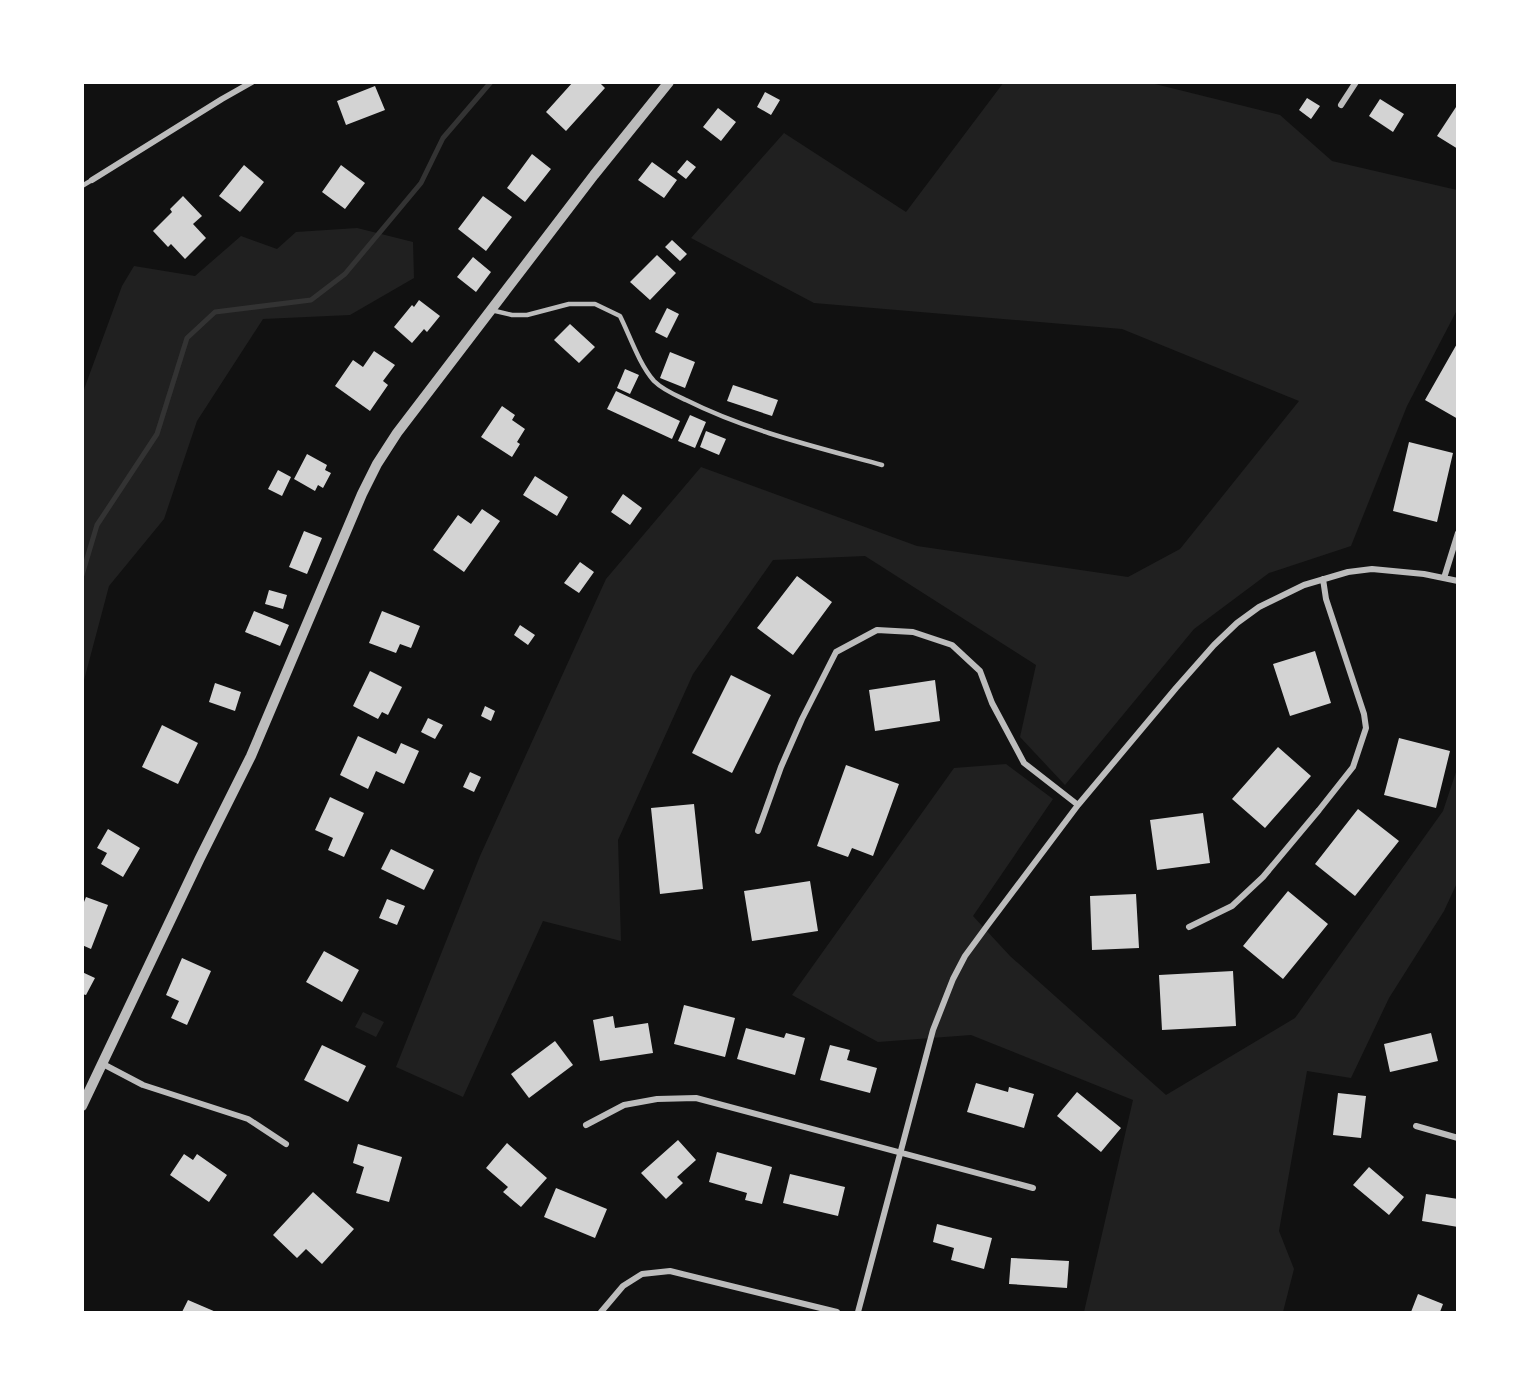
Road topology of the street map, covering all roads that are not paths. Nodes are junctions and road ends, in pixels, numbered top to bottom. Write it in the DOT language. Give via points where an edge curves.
graph roads {
  1 [pos="252,82"];
  2 [pos="669,82"];
  3 [pos="1356,82"];
  4 [pos="1341,105"];
  5 [pos="92,180"];
  6 [pos="82,186"];
  7 [pos="491,310"];
  8 [pos="882,465"];
  9 [pos="1458,533"];
  10 [pos="1444,578"];
  11 [pos="1323,579"];
  12 [pos="1458,581"];
  13 [pos="1078,805"];
  14 [pos="758,831"];
  15 [pos="1189,927"];
  16 [pos="103,1064"];
  17 [pos="82,1106"];
  18 [pos="586,1125"];
  19 [pos="1416,1126"];
  20 [pos="1458,1138"];
  21 [pos="286,1144"];
  22 [pos="901,1152"];
  23 [pos="1033,1188"];
  24 [pos="601,1312"];
  25 [pos="837,1312"];
  26 [pos="858,1312"];
  1 -- 5 [label="street"];
  2 -- 7 [label="street"];
  3 -- 4 [label="street"];
  5 -- 6 [label="lane"];
  7 -- 8 [label="lane" via="527,315 569,304 595,304 620,316 646,368 663,389 754,429"];
  7 -- 16 [label="street" via="377,464 251,756"];
  9 -- 10 [label="street"];
  10 -- 11 [label="street" via="1372,569"];
  10 -- 12 [label="street"];
  11 -- 13 [label="street" via="1278,596 1234,626"];
  11 -- 15 [label="street" via="1364,714 1366,728 1353,767 1263,877 1232,906"];
  13 -- 14 [label="street" via="1024,763 980,671 952,645 913,632 877,630 836,652 794,738"];
  13 -- 22 [label="street" via="965,956 953,979 933,1030"];
  16 -- 17 [label="street"];
  16 -- 21 [label="street" via="142,1085 248,1119"];
  18 -- 22 [label="street" via="624,1105 696,1098"];
  19 -- 20 [label="street"];
  22 -- 23 [label="street"];
  22 -- 26 [label="street"];
  24 -- 25 [label="street" via="623,1286 642,1274 670,1271"];
}
